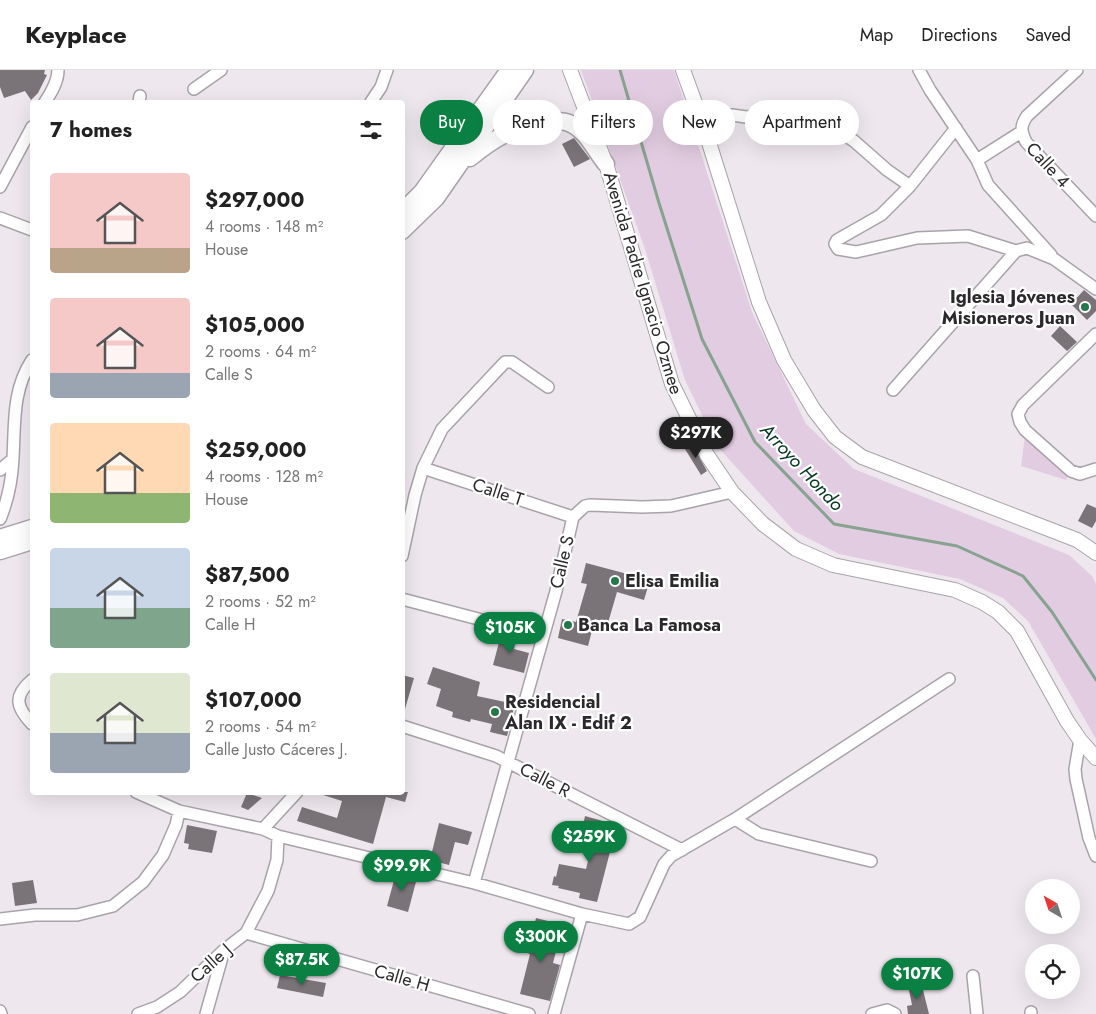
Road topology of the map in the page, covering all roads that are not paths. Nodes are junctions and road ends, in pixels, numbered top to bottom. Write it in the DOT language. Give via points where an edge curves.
graph roads {
  1 [pos="58,70"];
  2 [pos="221,70"];
  3 [pos="387,70"];
  4 [pos="509,70"];
  5 [pos="525,70"];
  6 [pos="570,70"];
  7 [pos="683,70"];
  8 [pos="919,70"];
  9 [pos="1077,70"];
  10 [pos="194,89"];
  11 [pos="47,100"];
  12 [pos="373,100"];
  13 [pos="735,115"];
  14 [pos="956,128"];
  15 [pos="30,131"];
  16 [pos="1021,132"];
  17 [pos="977,160"];
  18 [pos="606,164"];
  19 [pos="455,171"];
  20 [pos="910,186"];
  21 [pos="0,187"];
  22 [pos="405,209"];
  23 [pos="1096,216"];
  24 [pos="0,218"];
  25 [pos="405,228"];
  26 [pos="30,229"];
  27 [pos="1016,251"];
  28 [pos="1054,259"];
  29 [pos="1096,288"];
  30 [pos="1096,334"];
  31 [pos="30,364"];
  32 [pos="548,387"];
  33 [pos="893,390"];
  34 [pos="13,458"];
  35 [pos="423,468"];
  36 [pos="0,470"];
  37 [pos="1096,470"];
  38 [pos="732,492"];
  39 [pos="573,517"];
  40 [pos="0,519"];
  41 [pos="30,529"];
  42 [pos="0,538"];
  43 [pos="30,542"];
  44 [pos="405,542"];
  45 [pos="0,551"];
  46 [pos="1096,553"];
  47 [pos="405,600"];
  48 [pos="486,621"];
  49 [pos="949,678"];
  50 [pos="30,682"];
  51 [pos="30,722"];
  52 [pos="405,727"];
  53 [pos="1080,740"];
  54 [pos="1096,758"];
  55 [pos="507,761"];
  56 [pos="143,795"];
  57 [pos="294,795"];
  58 [pos="179,811"];
  59 [pos="735,819"];
  60 [pos="263,829"];
  61 [pos="278,836"];
  62 [pos="682,850"];
  63 [pos="1096,856"];
  64 [pos="871,861"];
  65 [pos="474,883"];
  66 [pos="582,914"];
  67 [pos="0,920"];
  68 [pos="246,933"];
  69 [pos="224,950"];
  70 [pos="973,976"];
  71 [pos="138,1014"];
  72 [pos="206,1014"];
  73 [pos="529,1014"];
  74 [pos="554,1014"];
  75 [pos="872,1014"];
  76 [pos="896,1014"];
  77 [pos="977,1014"];
  1 -- 11 [label="street"];
  2 -- 10 [label="street"];
  3 -- 12 [label="street"];
  4 -- 22 [label="main road" via="422,192"];
  5 -- 19 [label="main road"];
  6 -- 18 [label="street, Avenida Padre Ignacio Ozmee"];
  7 -- 46 [label="street" via="759,302 784,360 814,410 835,437 862,457 1077,540"];
  8 -- 14 [label="street"];
  9 -- 16 [label="street, Calle 4" via="1027,116"];
  13 -- 20 [label="street" via="783,113 798,108 807,111 854,141"];
  14 -- 17 [label="street"];
  14 -- 20 [label="street"];
  15 -- 21 [label="street"];
  16 -- 17 [label="street"];
  16 -- 23 [label="street, Calle 4" via="1026,142"];
  17 -- 28 [label="street" via="988,185"];
  18 -- 19 [label="main road" via="581,131 574,125 557,121 534,123 499,137"];
  18 -- 38 [label="street, Avenida Padre Ignacio Ozmee" via="672,384 707,454"];
  19 -- 25 [label="main road" via="436,198"];
  20 -- 27 [label="street" via="881,215 837,240 838,249 856,252 917,238 968,236"];
  24 -- 26 [label="street"];
  27 -- 28 [label="street" via="1027,248"];
  27 -- 33 [label="street"];
  28 -- 29 [label="street"];
  30 -- 37 [label="street" via="1023,405 1018,414 1025,430 1071,471 1080,474"];
  31 -- 34 [label="street" via="18,391 14,410"];
  32 -- 35 [label="street" via="512,362 505,362 442,429"];
  34 -- 36 [label="street"];
  34 -- 40 [label="street" via="9,493"];
  35 -- 39 [label="street, Calle T"];
  35 -- 44 [label="street"];
  38 -- 39 [label="street, Calle S" via="671,506 590,505"];
  38 -- 53 [label="street, Avenida Padre Ignacio Ozmee" via="763,524 796,549 833,565 955,590 998,612 1017,631"];
  39 -- 55 [label="street, Calle S" via="556,591"];
  41 -- 42 [label="main road"];
  43 -- 45 [label="main road"];
  47 -- 48 [label="street"];
  49 -- 59 [label="street"];
  50 -- 51 [label="street" via="18,699"];
  52 -- 55 [label="street, Calle R"];
  53 -- 54 [label="street, Avenida Padre Ignacio Ozmee"];
  53 -- 63 [label="street" via="1076,779"];
  55 -- 62 [label="street, Calle R"];
  55 -- 65 [label="street, Calle S"];
  56 -- 58 [label="street"];
  57 -- 60 [label="street"];
  58 -- 60 [label="street"];
  58 -- 67 [label="street" via="163,855 143,882 113,906 77,915 35,915"];
  59 -- 62 [label="street"];
  59 -- 64 [label="street" via="759,834"];
  60 -- 61 [label="street"];
  61 -- 65 [label="street"];
  61 -- 68 [label="street, Calle J" via="277,860 268,891"];
  62 -- 66 [label="street" via="664,864 640,917 629,924"];
  65 -- 66 [label="street"];
  66 -- 74 [label="street"];
  68 -- 69 [label="street, Calle J"];
  68 -- 73 [label="street, Calle H"];
  69 -- 71 [label="street, Calle J" via="180,992 157,1008"];
  69 -- 72 [label="street"];
  70 -- 77 [label="street"];
  75 -- 76 [label="street" via="887,1010"];
}
